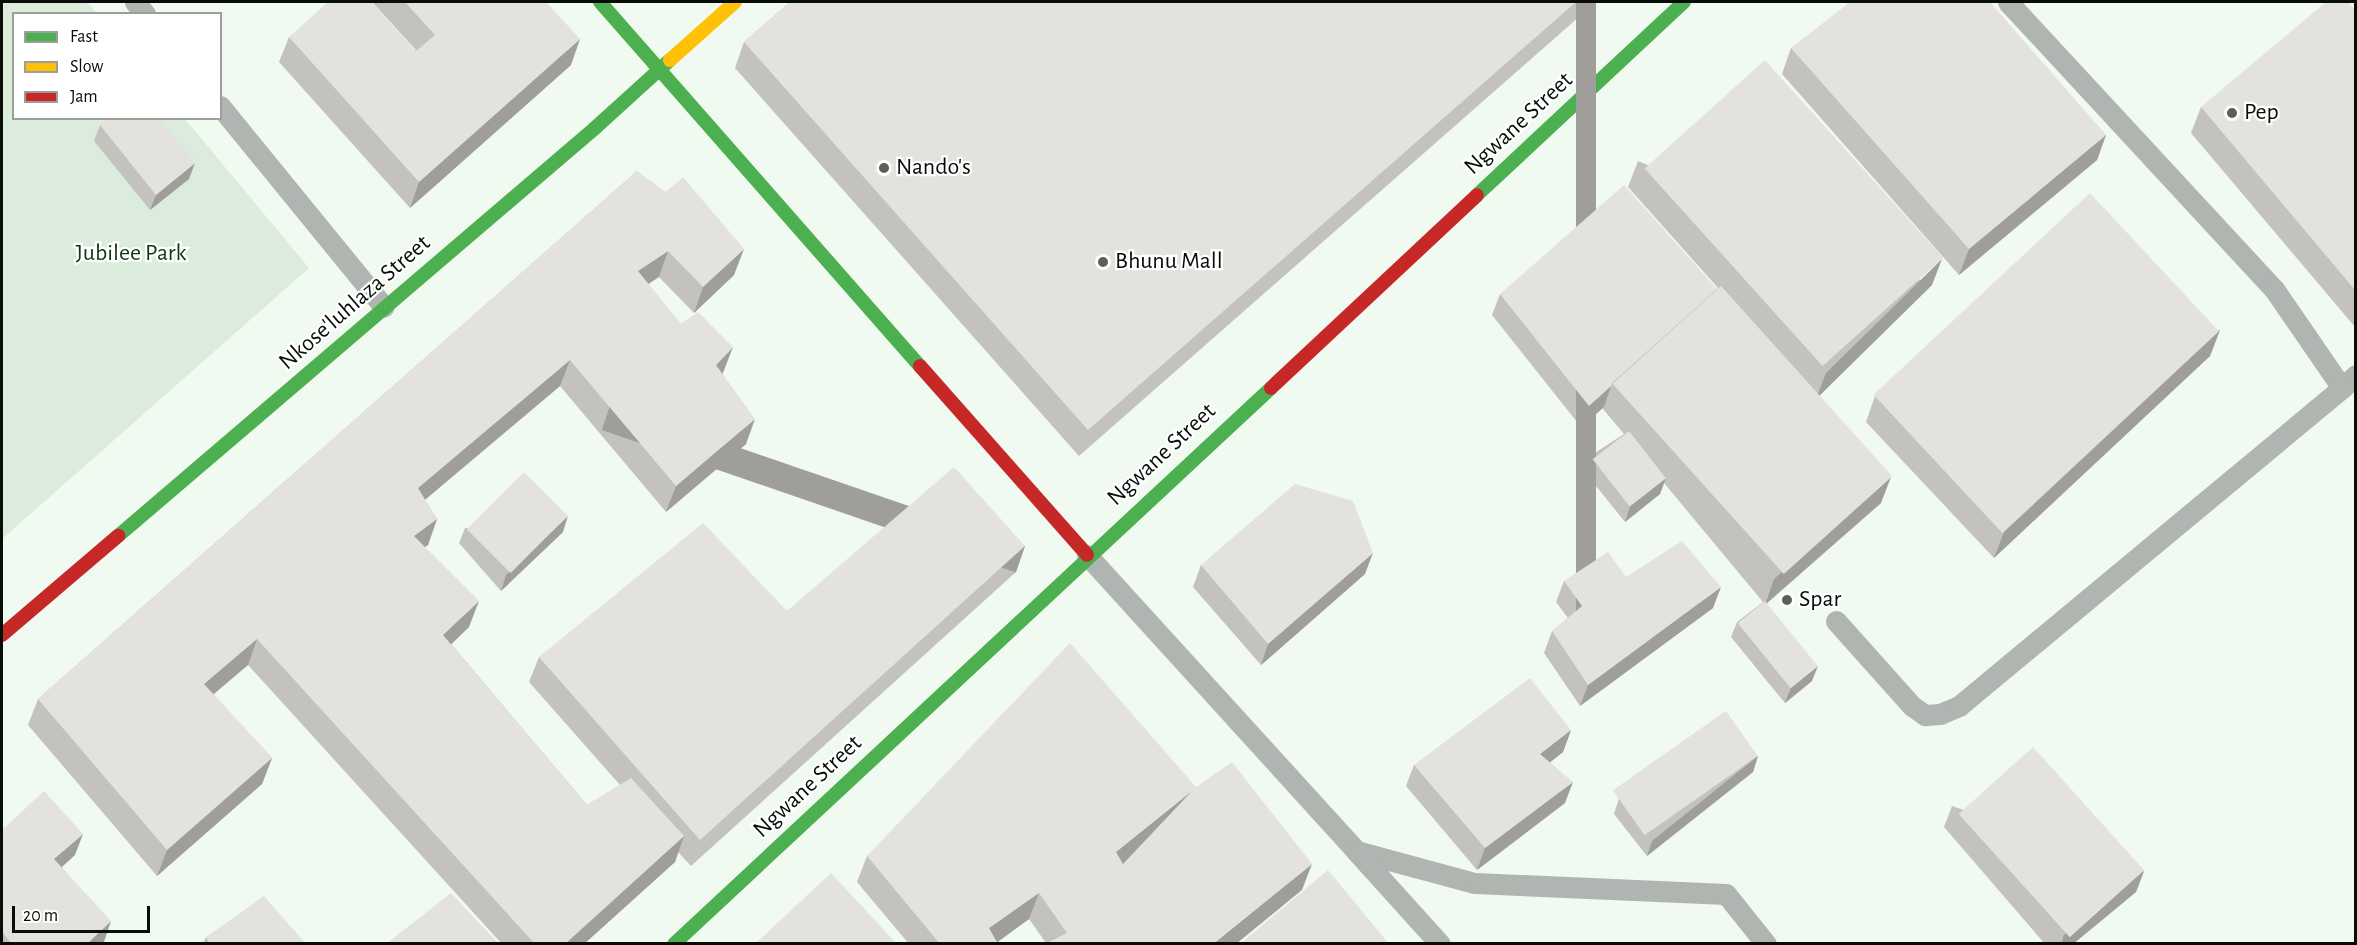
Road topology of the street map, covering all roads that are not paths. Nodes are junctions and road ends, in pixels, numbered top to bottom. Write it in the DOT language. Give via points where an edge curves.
graph roads {
  1 [pos="600,2"];
  2 [pos="735,2"];
  3 [pos="1684,2"];
  4 [pos="2008,2"];
  5 [pos="659,70"];
  6 [pos="222,108"];
  7 [pos="384,307"];
  8 [pos="2348,381"];
  9 [pos="1087,555"];
  10 [pos="1836,621"];
  11 [pos="2,635"];
  12 [pos="1356,851"];
  13 [pos="674,944"];
  14 [pos="1440,944"];
  15 [pos="1766,944"];
  1 -- 5 [label="main road"];
  2 -- 5 [label="main road, Nkose'luhlaza Street"];
  3 -- 9 [label="main road, Ngwane Street"];
  4 -- 8 [label="lane" via="2274,289"];
  5 -- 7 [label="main road, Nkose'luhlaza Street"];
  5 -- 9 [label="main road"];
  6 -- 7 [label="lane"];
  7 -- 11 [label="main road, Nkose'luhlaza Street"];
  8 -- 10 [label="lane" via="1959,706 1940,714 1925,715 1918,711"];
  9 -- 12 [label="lane"];
  9 -- 13 [label="main road, Ngwane Street"];
  12 -- 14 [label="lane"];
  12 -- 15 [label="lane" via="1476,883 1726,894"];
}
